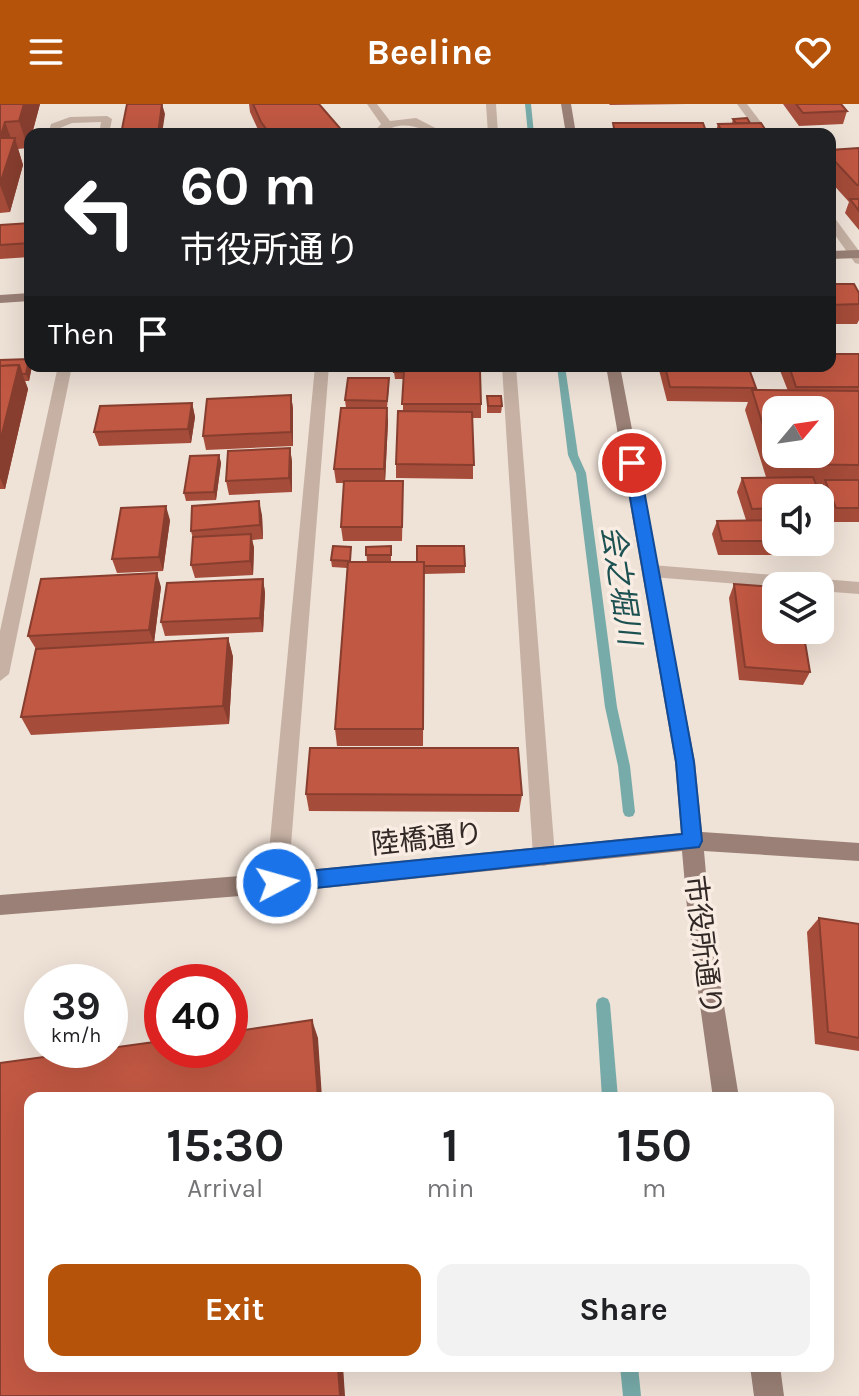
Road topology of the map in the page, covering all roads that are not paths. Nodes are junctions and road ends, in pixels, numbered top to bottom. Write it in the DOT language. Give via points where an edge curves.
graph roads {
  1 [pos="372,104"];
  2 [pos="491,104"];
  3 [pos="566,104"];
  4 [pos="742,104"];
  5 [pos="387,125"];
  6 [pos="54,128"];
  7 [pos="105,128"];
  8 [pos="384,128"];
  9 [pos="433,128"];
  10 [pos="493,128"];
  11 [pos="570,128"];
  12 [pos="760,128"];
  13 [pos="836,228"];
  14 [pos="836,255"];
  15 [pos="858,256"];
  16 [pos="24,297"];
  17 [pos="0,299"];
  18 [pos="64,372"];
  19 [pos="321,372"];
  20 [pos="509,372"];
  21 [pos="614,372"];
  22 [pos="652,571"];
  23 [pos="859,588"];
  24 [pos="0,674"];
  25 [pos="692,841"];
  26 [pos="859,852"];
  27 [pos="544,856"];
  28 [pos="277,883"];
  29 [pos="0,905"];
  30 [pos="725,1092"];
  31 [pos="766,1372"];
  32 [pos="769,1396"];
  1 -- 5 [label="street"];
  2 -- 10 [label="street"];
  3 -- 11 [label="street"];
  4 -- 12 [label="street"];
  5 -- 8 [label="street"];
  5 -- 9 [label="street" via="406,117"];
  6 -- 7 [label="street" via="64,121 107,119"];
  13 -- 15 [label="street"];
  14 -- 15 [label="street"];
  16 -- 17 [label="street"];
  18 -- 24 [label="street"];
  19 -- 28 [label="street"];
  20 -- 27 [label="street"];
  21 -- 22 [label="street, 市役所通り"];
  22 -- 23 [label="street"];
  22 -- 25 [label="street, 市役所通り" via="685,762"];
  25 -- 26 [label="street, 陸橋通り"];
  25 -- 27 [label="street, 陸橋通り"];
  25 -- 30 [label="street, 市役所通り"];
  27 -- 28 [label="street, 陸橋通り"];
  28 -- 29 [label="street, 陸橋通り"];
  31 -- 32 [label="street"];
}
